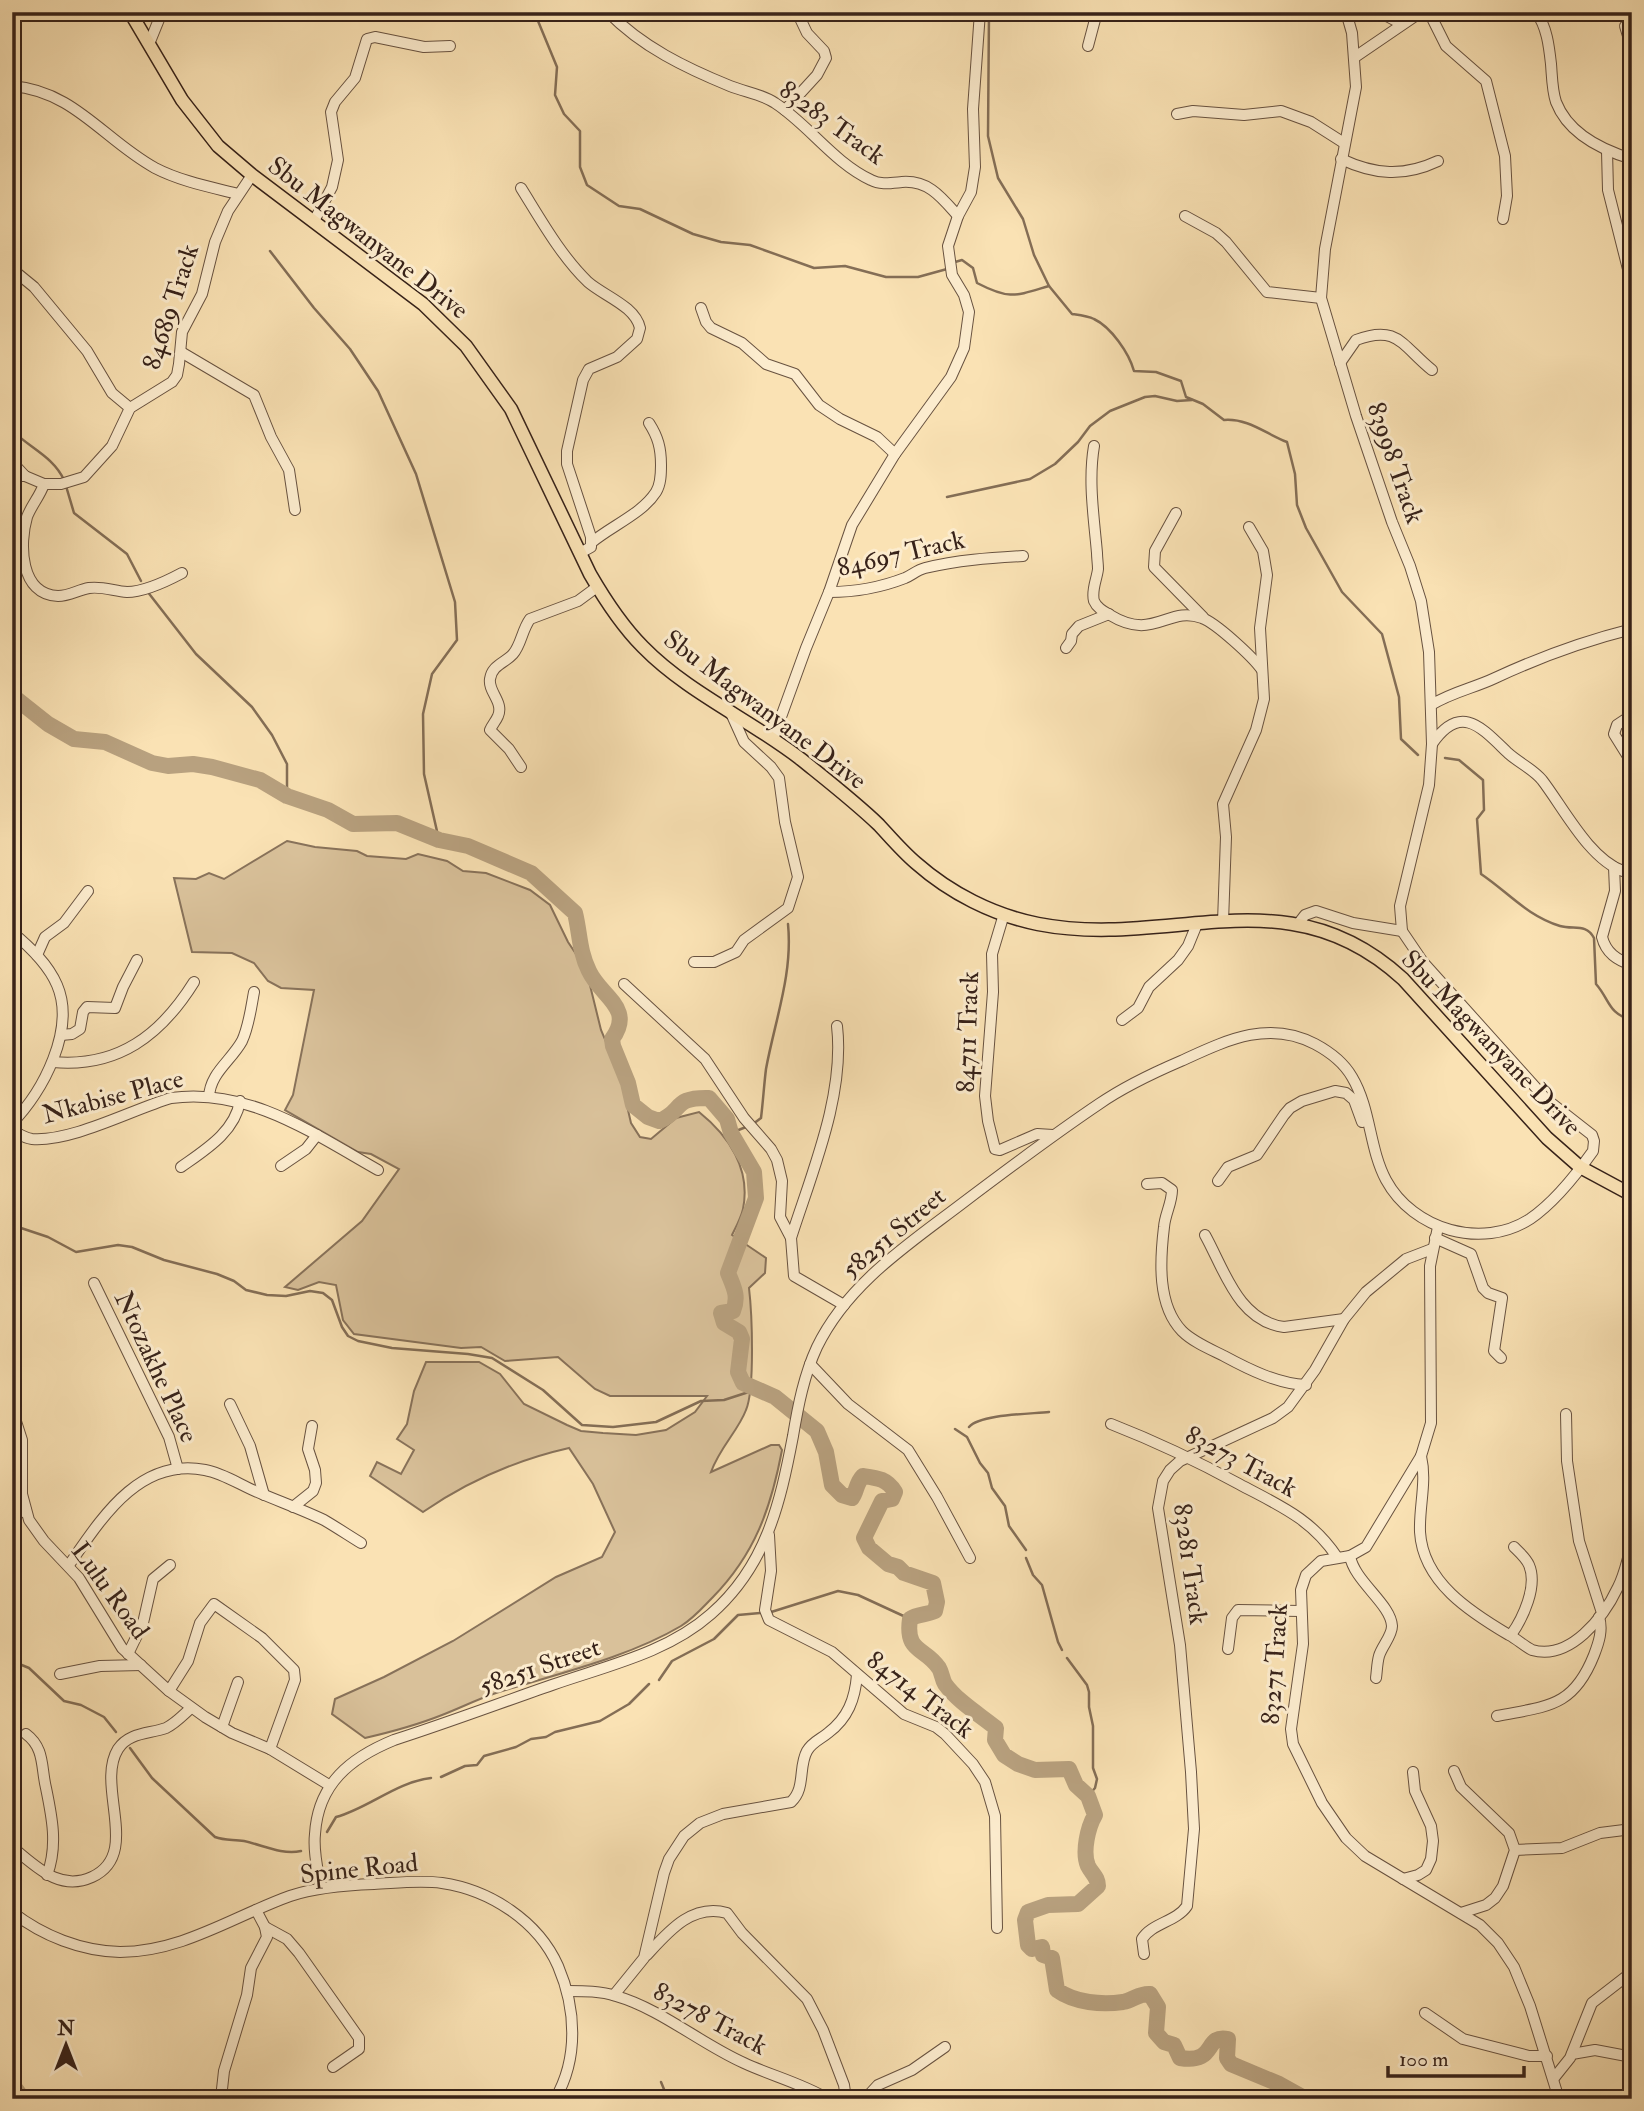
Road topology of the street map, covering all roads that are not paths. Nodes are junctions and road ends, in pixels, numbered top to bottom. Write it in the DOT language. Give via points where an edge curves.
graph roads {
  1 [pos="130,12"];
  2 [pos="162,12"];
  3 [pos="608,12"];
  4 [pos="797,12"];
  5 [pos="980,12"];
  6 [pos="1097,12"];
  7 [pos="1346,12"];
  8 [pos="1379,12"];
  9 [pos="1421,12"];
  10 [pos="1429,12"];
  11 [pos="1438,12"];
  12 [pos="1471,12"];
  13 [pos="1536,12"];
  14 [pos="1402,24"];
  15 [pos="1625,26"];
  16 [pos="149,44"];
  17 [pos="450,46"];
  18 [pos="1088,46"];
  19 [pos="1632,49"];
  20 [pos="1355,57"];
  21 [pos="12,86"];
  22 [pos="785,110"];
  23 [pos="1177,114"];
  24 [pos="1344,143"];
  25 [pos="1607,151"];
  26 [pos="1631,158"];
  27 [pos="1341,159"];
  28 [pos="1438,161"];
  29 [pos="252,175"];
  30 [pos="521,188"];
  31 [pos="238,194"];
  32 [pos="958,216"];
  33 [pos="1185,216"];
  34 [pos="1503,219"];
  35 [pos="314,221"];
  36 [pos="12,269"];
  37 [pos="1632,285"];
  38 [pos="1321,298"];
  39 [pos="701,307"];
  40 [pos="181,352"];
  41 [pos="1340,363"];
  42 [pos="1432,370"];
  43 [pos="130,408"];
  44 [pos="649,423"];
  45 [pos="1094,446"];
  46 [pos="895,454"];
  47 [pos="12,462"];
  48 [pos="12,475"];
  49 [pos="25,476"];
  50 [pos="44,484"];
  51 [pos="295,510"];
  52 [pos="1177,513"];
  53 [pos="1248,527"];
  54 [pos="591,544"];
  55 [pos="580,553"];
  56 [pos="1023,556"];
  57 [pos="182,573"];
  58 [pos="597,587"];
  59 [pos="830,592"];
  60 [pos="1109,614"];
  61 [pos="1203,618"];
  62 [pos="1632,629"];
  63 [pos="1066,648"];
  64 [pos="1263,670"];
  65 [pos="1431,705"];
  66 [pos="729,710"];
  67 [pos="1632,715"];
  68 [pos="773,739"];
  69 [pos="1432,744"];
  70 [pos="1632,763"];
  71 [pos="521,767"];
  72 [pos="1614,867"];
  73 [pos="1632,870"];
  74 [pos="88,891"];
  75 [pos="1004,914"];
  76 [pos="1223,922"];
  77 [pos="1197,924"];
  78 [pos="1298,924"];
  79 [pos="12,932"];
  80 [pos="1404,935"];
  81 [pos="37,955"];
  82 [pos="137,960"];
  83 [pos="694,962"];
  84 [pos="1632,965"];
  85 [pos="194,982"];
  86 [pos="624,984"];
  87 [pos="254,992"];
  88 [pos="1122,1020"];
  89 [pos="837,1026"];
  90 [pos="61,1035"];
  91 [pos="52,1062"];
  92 [pos="209,1097"];
  93 [pos="240,1101"];
  94 [pos="12,1123"];
  95 [pos="12,1130"];
  96 [pos="317,1135"];
  97 [pos="1053,1135"];
  98 [pos="1374,1143"];
  99 [pos="281,1166"];
  100 [pos="181,1167"];
  101 [pos="1580,1167"];
  102 [pos="378,1170"];
  103 [pos="1218,1181"];
  104 [pos="1147,1184"];
  105 [pos="1632,1195"];
  106 [pos="1437,1233"];
  107 [pos="1205,1235"];
  108 [pos="791,1238"];
  109 [pos="1432,1249"];
  110 [pos="94,1283"];
  111 [pos="844,1304"];
  112 [pos="1345,1319"];
  113 [pos="1501,1358"];
  114 [pos="810,1364"];
  115 [pos="1306,1385"];
  116 [pos="230,1404"];
  117 [pos="12,1409"];
  118 [pos="1566,1414"];
  119 [pos="1111,1424"];
  120 [pos="312,1426"];
  121 [pos="1421,1456"];
  122 [pos="1189,1457"];
  123 [pos="178,1469"];
  124 [pos="264,1495"];
  125 [pos="293,1507"];
  126 [pos="26,1510"];
  127 [pos="12,1516"];
  128 [pos="768,1534"];
  129 [pos="361,1543"];
  130 [pos="1632,1545"];
  131 [pos="1514,1547"];
  132 [pos="1350,1556"];
  133 [pos="1337,1557"];
  134 [pos="970,1558"];
  135 [pos="69,1565"];
  136 [pos="170,1565"];
  137 [pos="1301,1611"];
  138 [pos="1601,1615"];
  139 [pos="1511,1635"];
  140 [pos="1228,1650"];
  141 [pos="128,1654"];
  142 [pos="141,1665"];
  143 [pos="60,1674"];
  144 [pos="856,1675"];
  145 [pos="1376,1678"];
  146 [pos="238,1682"];
  147 [pos="169,1691"];
  148 [pos="191,1708"];
  149 [pos="1497,1716"];
  150 [pos="222,1727"];
  151 [pos="26,1734"];
  152 [pos="271,1749"];
  153 [pos="1454,1771"];
  154 [pos="1413,1772"];
  155 [pos="329,1785"];
  156 [pos="1632,1829"];
  157 [pos="12,1847"];
  158 [pos="1515,1850"];
  159 [pos="47,1875"];
  160 [pos="1403,1879"];
  161 [pos="321,1888"];
  162 [pos="256,1910"];
  163 [pos="12,1912"];
  164 [pos="1461,1913"];
  165 [pos="265,1927"];
  166 [pos="997,1928"];
  167 [pos="1144,1954"];
  168 [pos="644,1958"];
  169 [pos="1632,1972"];
  170 [pos="568,1990"];
  171 [pos="614,1995"];
  172 [pos="1425,2013"];
  173 [pos="946,2047"];
  174 [pos="1572,2054"];
  175 [pos="1546,2056"];
  176 [pos="1632,2057"];
  177 [pos="333,2067"];
  178 [pos="1554,2078"];
  179 [pos="221,2098"];
  180 [pos="555,2099"];
  181 [pos="828,2099"];
  182 [pos="846,2099"];
  183 [pos="865,2099"];
  184 [pos="1559,2099"];
  1 -- 16 [label="main road, Sbu Magwanyane Drive"];
  2 -- 16 [label="street"];
  3 -- 22 [label="street, 83283 Track" via="649,47"];
  4 -- 22 [label="street" via="826,58"];
  5 -- 32 [label="street" via="973,109 975,167 971,192"];
  6 -- 18 [label="street"];
  7 -- 20 [label="street, 83998 Track"];
  8 -- 14 [label="street"];
  9 -- 14 [label="street"];
  10 -- 34 [label="street" via="1446,46 1486,80 1506,169"];
  11 -- 12 [label="street"];
  13 -- 25 [label="street" via="1545,31 1559,109"];
  14 -- 20 [label="street"];
  15 -- 19 [label="street"];
  16 -- 29 [label="main road, Sbu Magwanyane Drive" via="193,117"];
  17 -- 35 [label="street" via="424,47 372,37 366,41 355,78 331,112 338,160 332,187"];
  20 -- 24 [label="street, 83998 Track" via="1355,97"];
  21 -- 31 [label="street" via="61,99 128,151 164,172"];
  22 -- 32 [label="street, 83283 Track" via="865,177 878,183 927,186"];
  23 -- 24 [label="street" via="1244,116 1281,111 1311,122"];
  24 -- 27 [label="street, 83998 Track"];
  25 -- 26 [label="street"];
  25 -- 37 [label="street" via="1608,190"];
  27 -- 28 [label="street" via="1368,170 1394,172 1414,171"];
  27 -- 38 [label="street, 83998 Track"];
  29 -- 31 [label="street, 84689 Track"];
  29 -- 35 [label="main road, Sbu Magwanyane Drive"];
  30 -- 54 [label="street" via="565,255 588,281 636,317 640,328 637,339 617,357 587,371 567,451 569,474"];
  31 -- 40 [label="street, 84689 Track" via="215,242 202,294 185,322"];
  32 -- 46 [label="street" via="948,258 969,312 964,348 936,401"];
  33 -- 38 [label="street" via="1226,242 1267,292"];
  35 -- 55 [label="main road, Sbu Magwanyane Drive" via="424,304 478,361 517,420"];
  36 -- 43 [label="street" via="34,287 87,351 112,393"];
  38 -- 41 [label="street, 83998 Track"];
  39 -- 46 [label="street" via="711,328 766,364 795,374 819,405 877,437"];
  40 -- 43 [label="street, 84689 Track" via="172,382"];
  40 -- 51 [label="street" via="257,398 289,470"];
  41 -- 42 [label="street" via="1356,340 1387,333"];
  41 -- 65 [label="street, 83998 Track" via="1421,601"];
  43 -- 50 [label="street" via="112,446 84,477"];
  44 -- 54 [label="street" via="661,452 658,489"];
  45 -- 60 [label="street" via="1098,570 1094,597"];
  46 -- 59 [label="street" via="852,525"];
  47 -- 49 [label="street"];
  48 -- 49 [label="street"];
  49 -- 50 [label="street"];
  50 -- 57 [label="street" via="25,532 25,569 38,589 56,596 90,588 128,592"];
  52 -- 61 [label="street" via="1155,551 1154,567"];
  53 -- 64 [label="street" via="1266,561 1260,628"];
  54 -- 55 [label="street"];
  55 -- 58 [label="main road, Sbu Magwanyane Drive"];
  56 -- 59 [label="street, 84697 Track" via="964,559 920,569 884,584"];
  58 -- 66 [label="main road, Sbu Magwanyane Drive" via="644,648"];
  58 -- 71 [label="street" via="578,601 526,624 514,653 491,674 490,687 499,710 491,733"];
  59 -- 68 [label="street"];
  60 -- 61 [label="street" via="1119,622 1144,626 1181,616"];
  60 -- 63 [label="street" via="1079,625"];
  61 -- 64 [label="street"];
  62 -- 65 [label="street" via="1570,645"];
  64 -- 76 [label="street" via="1260,717 1223,804"];
  65 -- 69 [label="street, 83998 Track"];
  66 -- 68 [label="main road, Sbu Magwanyane Drive"];
  66 -- 83 [label="street" via="744,741 779,778 798,877 788,908 744,940 736,952 714,962"];
  67 -- 70 [label="street" via="1617,724 1614,734"];
  68 -- 75 [label="main road, Sbu Magwanyane Drive" via="934,877"];
  69 -- 72 [label="street" via="1445,728 1467,722 1484,729 1536,774 1588,842"];
  69 -- 80 [label="street, 83998 Track" via="1429,785 1400,906"];
  72 -- 73 [label="street"];
  72 -- 84 [label="street" via="1615,891 1602,937 1613,956"];
  74 -- 81 [label="street" via="64,923 48,933"];
  75 -- 77 [label="main road, Sbu Magwanyane Drive" via="1081,929"];
  75 -- 97 [label="street, 84711 Track" via="992,954 985,1097 990,1134 997,1150 1037,1134"];
  76 -- 77 [label="main road, Sbu Magwanyane Drive"];
  76 -- 78 [label="main road, Sbu Magwanyane Drive"];
  77 -- 88 [label="street" via="1178,960 1149,987 1138,1008"];
  78 -- 80 [label="street" via="1305,915 1316,912"];
  78 -- 101 [label="main road, Sbu Magwanyane Drive" via="1351,942 1395,972 1547,1138"];
  79 -- 81 [label="street"];
  80 -- 101 [label="street, 58251 Street" via="1546,1099 1592,1135 1593,1151"];
  81 -- 90 [label="street" via="59,988"];
  82 -- 90 [label="street" via="115,1008 86,1007 79,1029"];
  85 -- 91 [label="street" via="179,1006 136,1044 112,1057 75,1064"];
  86 -- 108 [label="street" via="705,1059 734,1105 771,1149 782,1181 780,1217"];
  87 -- 92 [label="street" via="244,1037 215,1074"];
  89 -- 108 [label="street" via="830,1113"];
  90 -- 91 [label="street"];
  91 -- 94 [label="street"];
  92 -- 93 [label="street, Nkabise Place"];
  92 -- 95 [label="street, Nkabise Place" via="171,1098 59,1137 31,1139"];
  93 -- 96 [label="street, Nkabise Place"];
  93 -- 100 [label="street" via="234,1122"];
  96 -- 99 [label="street"];
  96 -- 102 [label="street, Nkabise Place"];
  97 -- 98 [label="street, 58251 Street" via="1156,1072 1231,1039 1267,1032 1303,1038 1345,1067 1360,1092"];
  97 -- 111 [label="street, 58251 Street" via="891,1256"];
  98 -- 103 [label="street" via="1366,1136 1350,1096 1340,1091 1327,1093 1290,1108 1258,1155 1227,1167"];
  98 -- 106 [label="street, 58251 Street" via="1392,1190"];
  101 -- 105 [label="main road, Sbu Magwanyane Drive"];
  101 -- 106 [label="street, 58251 Street" via="1550,1202 1516,1226 1484,1233"];
  104 -- 115 [label="street" via="1162,1183 1172,1190 1161,1269 1165,1294 1179,1327 1230,1359"];
  106 -- 109 [label="street"];
  106 -- 113 [label="street" via="1471,1254 1483,1289 1503,1298 1494,1351"];
  107 -- 112 [label="street" via="1223,1275 1260,1319 1284,1327"];
  108 -- 111 [label="street" via="794,1276"];
  109 -- 112 [label="street, 83281 Track" via="1394,1268 1366,1292"];
  109 -- 121 [label="street" via="1431,1423"];
  110 -- 123 [label="street, Ntozakhe Place" via="169,1437"];
  111 -- 114 [label="street, 58251 Street"];
  112 -- 115 [label="street, 83281 Track"];
  114 -- 128 [label="street, 58251 Street"];
  114 -- 134 [label="street" via="848,1404 908,1450"];
  115 -- 122 [label="street, 83281 Track" via="1273,1418"];
  116 -- 124 [label="street" via="250,1446"];
  117 -- 126 [label="street, Lulu Road" via="23,1440"];
  118 -- 138 [label="street" via="1567,1461 1579,1541"];
  119 -- 122 [label="street, 83273 Track"];
  120 -- 125 [label="street" via="308,1449 315,1488"];
  121 -- 132 [label="street" via="1373,1538 1361,1552"];
  121 -- 139 [label="street" via="1420,1534 1428,1565 1454,1596"];
  122 -- 133 [label="street, 83273 Track" via="1308,1523"];
  122 -- 167 [label="street, 83281 Track" via="1170,1470 1158,1508 1180,1645 1193,1840 1187,1906 1146,1932"];
  123 -- 124 [label="street" via="205,1470"];
  123 -- 135 [label="street" via="150,1478 119,1498"];
  124 -- 125 [label="street"];
  125 -- 129 [label="street"];
  126 -- 127 [label="street"];
  126 -- 135 [label="street, Lulu Road" via="44,1541"];
  128 -- 144 [label="street, 84714 Track" via="771,1571 766,1616 832,1652"];
  128 -- 155 [label="street, 58251 Street" via="751,1569 730,1595 675,1640 373,1748"];
  130 -- 138 [label="street" via="1620,1584"];
  131 -- 139 [label="street" via="1528,1563 1531,1583 1521,1619"];
  132 -- 133 [label="street, 83271 Track"];
  132 -- 145 [label="street" via="1353,1569 1391,1624"];
  133 -- 137 [label="street, 83271 Track" via="1321,1561 1306,1575"];
  135 -- 141 [label="street, Lulu Road"];
  136 -- 141 [label="street" via="153,1579 143,1623"];
  137 -- 140 [label="street" via="1238,1610 1232,1618"];
  137 -- 160 [label="street, 83271 Track" via="1303,1654 1291,1729 1296,1752 1346,1838 1365,1856"];
  138 -- 139 [label="street" via="1577,1640 1546,1652 1532,1650"];
  138 -- 149 [label="street" via="1595,1652 1581,1682 1568,1696"];
  141 -- 142 [label="street, Lulu Road"];
  142 -- 143 [label="street" via="100,1666"];
  142 -- 147 [label="street, Lulu Road"];
  144 -- 166 [label="street, 84714 Track" via="904,1714 945,1734 985,1783 996,1828"];
  144 -- 168 [label="street" via="852,1702 840,1721 808,1748 801,1788 792,1802 723,1814 684,1836 664,1872"];
  146 -- 150 [label="street"];
  147 -- 148 [label="street, Lulu Road"];
  147 -- 152 [label="street" via="188,1661 200,1623 214,1604 262,1638 294,1670 295,1680"];
  148 -- 150 [label="street, Lulu Road"];
  148 -- 159 [label="street" via="169,1727 131,1737 117,1751 111,1769 116,1843 105,1868 76,1882"];
  150 -- 152 [label="street, Lulu Road"];
  151 -- 159 [label="street" via="41,1754 51,1809 53,1844"];
  152 -- 155 [label="street, Lulu Road"];
  153 -- 158 [label="street" via="1461,1787 1508,1833"];
  154 -- 160 [label="street" via="1433,1842 1429,1864 1418,1875"];
  155 -- 161 [label="street, 58251 Street" via="314,1835"];
  156 -- 158 [label="street" via="1600,1833 1562,1848"];
  157 -- 159 [label="street"];
  158 -- 164 [label="street" via="1496,1898"];
  160 -- 164 [label="street, 83271 Track"];
  161 -- 162 [label="street, Spine Road"];
  161 -- 170 [label="street, Spine Road" via="419,1881 477,1891 528,1925 557,1963"];
  162 -- 163 [label="street, Spine Road" via="177,1942 119,1952 64,1941"];
  162 -- 165 [label="street"];
  164 -- 175 [label="street, 83271 Track" via="1490,1934 1514,1968"];
  165 -- 177 [label="street" via="287,1939 299,1953 359,2038 359,2049"];
  165 -- 179 [label="street" via="267,1937 251,1968"];
  168 -- 171 [label="street"];
  168 -- 182 [label="street" via="688,1917 727,1913 811,2004"];
  169 -- 174 [label="street" via="1592,2003"];
  170 -- 171 [label="street, 83278 Track"];
  170 -- 180 [label="street, Spine Road" via="571,2048"];
  171 -- 181 [label="street, 83278 Track" via="640,2005 712,2048"];
  172 -- 175 [label="street" via="1463,2039"];
  173 -- 183 [label="street" via="878,2085"];
  174 -- 176 [label="street" via="1595,2050"];
  174 -- 178 [label="street"];
  175 -- 178 [label="street, 83271 Track"];
  178 -- 184 [label="street, 83271 Track"];
}
